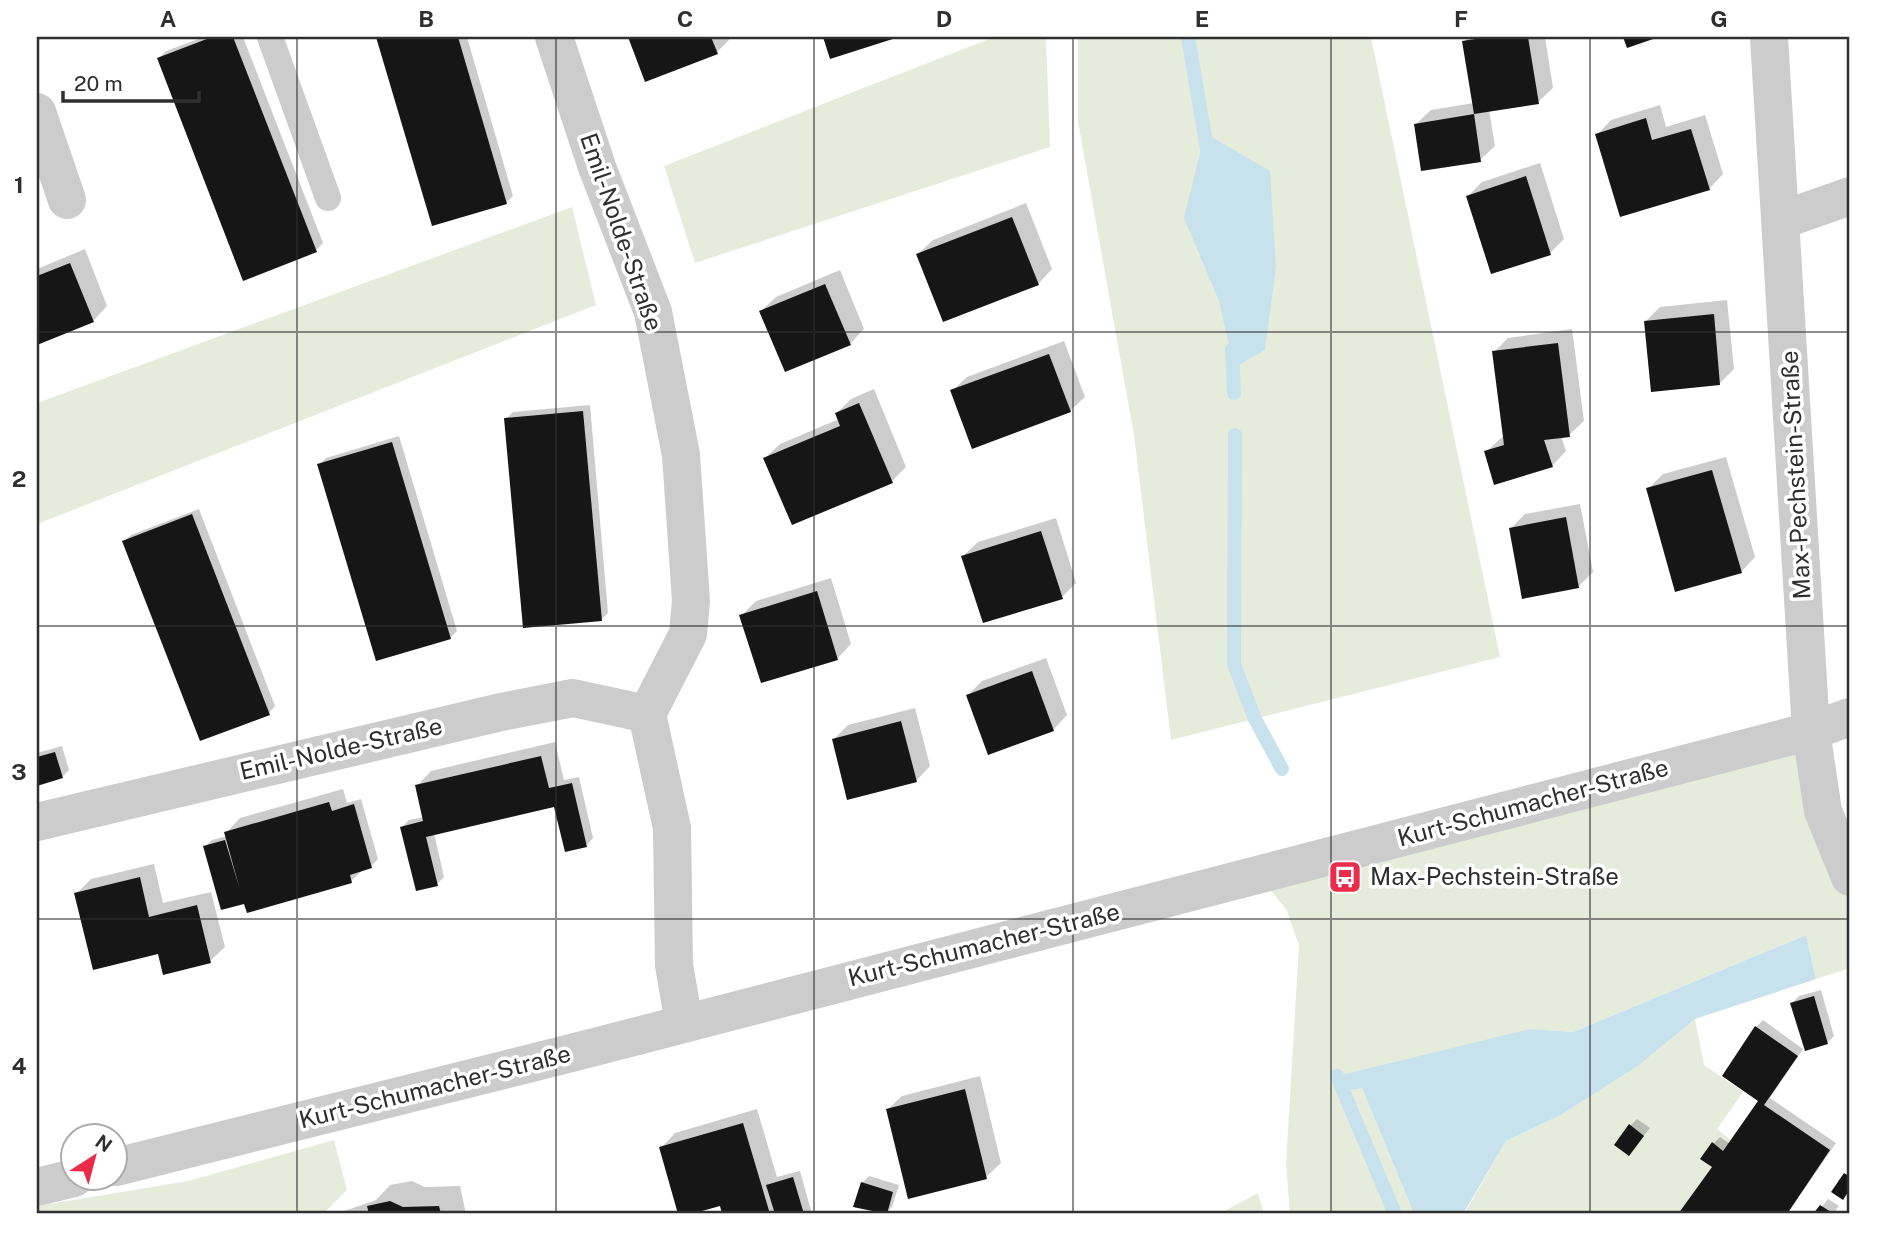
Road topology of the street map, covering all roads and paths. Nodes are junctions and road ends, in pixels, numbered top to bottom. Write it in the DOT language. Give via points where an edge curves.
graph roads {
  1 [pos="270,37"];
  2 [pos="554,37"];
  3 [pos="1769,37"];
  4 [pos="37,112"];
  5 [pos="1850,196"];
  6 [pos="328,198"];
  7 [pos="67,200"];
  8 [pos="1782,220"];
  9 [pos="647,714"];
  10 [pos="1850,717"];
  11 [pos="1811,731"];
  12 [pos="37,822"];
  13 [pos="1850,877"];
  14 [pos="684,1023"];
  15 [pos="130,1163"];
  16 [pos="60,1181"];
  17 [pos="37,1187"];
  1 -- 6 [label="lane"];
  2 -- 9 [label="street, Emil-Nolde-Straße" via="597,167 653,312 681,455 691,601 688,634"];
  3 -- 8 [label="street, Max-Pechstein-Straße"];
  4 -- 7 [label="street"];
  5 -- 8 [label="street"];
  8 -- 11 [label="street, Max-Pechstein-Straße"];
  9 -- 12 [label="street, Emil-Nolde-Straße" via="573,698"];
  9 -- 14 [label="street" via="672,828 674,965"];
  10 -- 11 [label="street, Kurt-Schumacher-Straße"];
  11 -- 13 [label="street, Max-Pechstein-Straße" via="1823,811"];
  11 -- 14 [label="street, Kurt-Schumacher-Straße"];
  14 -- 15 [label="street, Kurt-Schumacher-Straße"];
  16 -- 17 [label="street"];
}
